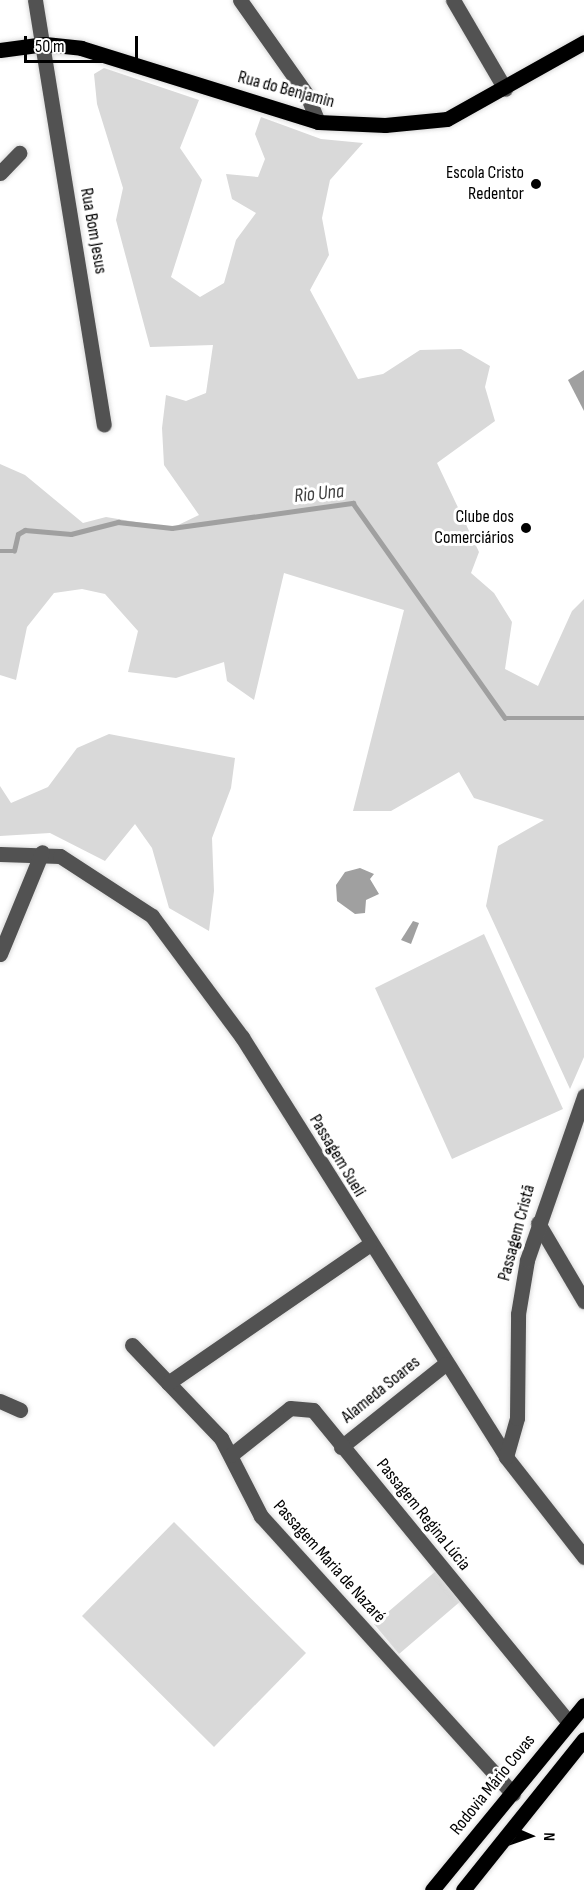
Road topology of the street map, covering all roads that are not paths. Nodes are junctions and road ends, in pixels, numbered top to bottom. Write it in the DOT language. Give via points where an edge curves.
graph roads {
  1 [pos="35,0"];
  2 [pos="240,0"];
  3 [pos="453,0"];
  4 [pos="584,42"];
  5 [pos="45,44"];
  6 [pos="0,50"];
  7 [pos="506,89"];
  8 [pos="318,122"];
  9 [pos="19,153"];
  10 [pos="0,173"];
  11 [pos="104,424"];
  12 [pos="42,852"];
  13 [pos="0,854"];
  14 [pos="0,954"];
  15 [pos="584,1096"];
  16 [pos="538,1223"];
  17 [pos="369,1245"];
  18 [pos="584,1302"];
  19 [pos="132,1345"];
  20 [pos="445,1364"];
  21 [pos="168,1383"];
  22 [pos="0,1401"];
  23 [pos="20,1410"];
  24 [pos="341,1447"];
  25 [pos="231,1455"];
  26 [pos="506,1456"];
  27 [pos="584,1557"];
  28 [pos="584,1705"];
  29 [pos="568,1722"];
  30 [pos="584,1739"];
  31 [pos="513,1794"];
  32 [pos="432,1890"];
  33 [pos="463,1890"];
  1 -- 5 [label="street, Rua Bom Jesus"];
  2 -- 8 [label="street" via="306,95"];
  3 -- 7 [label="street"];
  4 -- 7 [label="main road, Rua do Benjamin"];
  5 -- 6 [label="main road, Rua do Benjamin"];
  5 -- 8 [label="main road, Rua do Benjamin" via="81,48"];
  5 -- 11 [label="street, Rua Bom Jesus"];
  7 -- 8 [label="main road, Rua do Benjamin" via="428,123"];
  9 -- 10 [label="street"];
  12 -- 13 [label="street, Passagem Sueli"];
  12 -- 14 [label="street"];
  12 -- 17 [label="street, Passagem Sueli" via="87,869 152,916 242,1037"];
  15 -- 16 [label="street, Passagem Cristã"];
  16 -- 18 [label="street"];
  16 -- 26 [label="street, Passagem Cristã" via="521,1288 517,1418"];
  17 -- 20 [label="street, Passagem Sueli"];
  17 -- 21 [label="street"];
  19 -- 21 [label="street, Passagem Maria de Nazaré"];
  20 -- 24 [label="street, Alameda Soares"];
  20 -- 26 [label="street, Passagem Sueli"];
  21 -- 25 [label="street, Passagem Maria de Nazaré"];
  22 -- 23 [label="street"];
  24 -- 25 [label="street, Passagem Regina Lúcia" via="313,1410 299,1404"];
  24 -- 29 [label="street, Passagem Regina Lúcia"];
  25 -- 31 [label="street, Passagem Maria de Nazaré" via="261,1516"];
  26 -- 27 [label="street, Passagem Sueli"];
  28 -- 29 [label="main road, Rodovia Mário Covas"];
  29 -- 31 [label="main road, Rodovia Mário Covas"];
  30 -- 33 [label="main road"];
  31 -- 32 [label="main road, Rodovia Mário Covas"];
}
